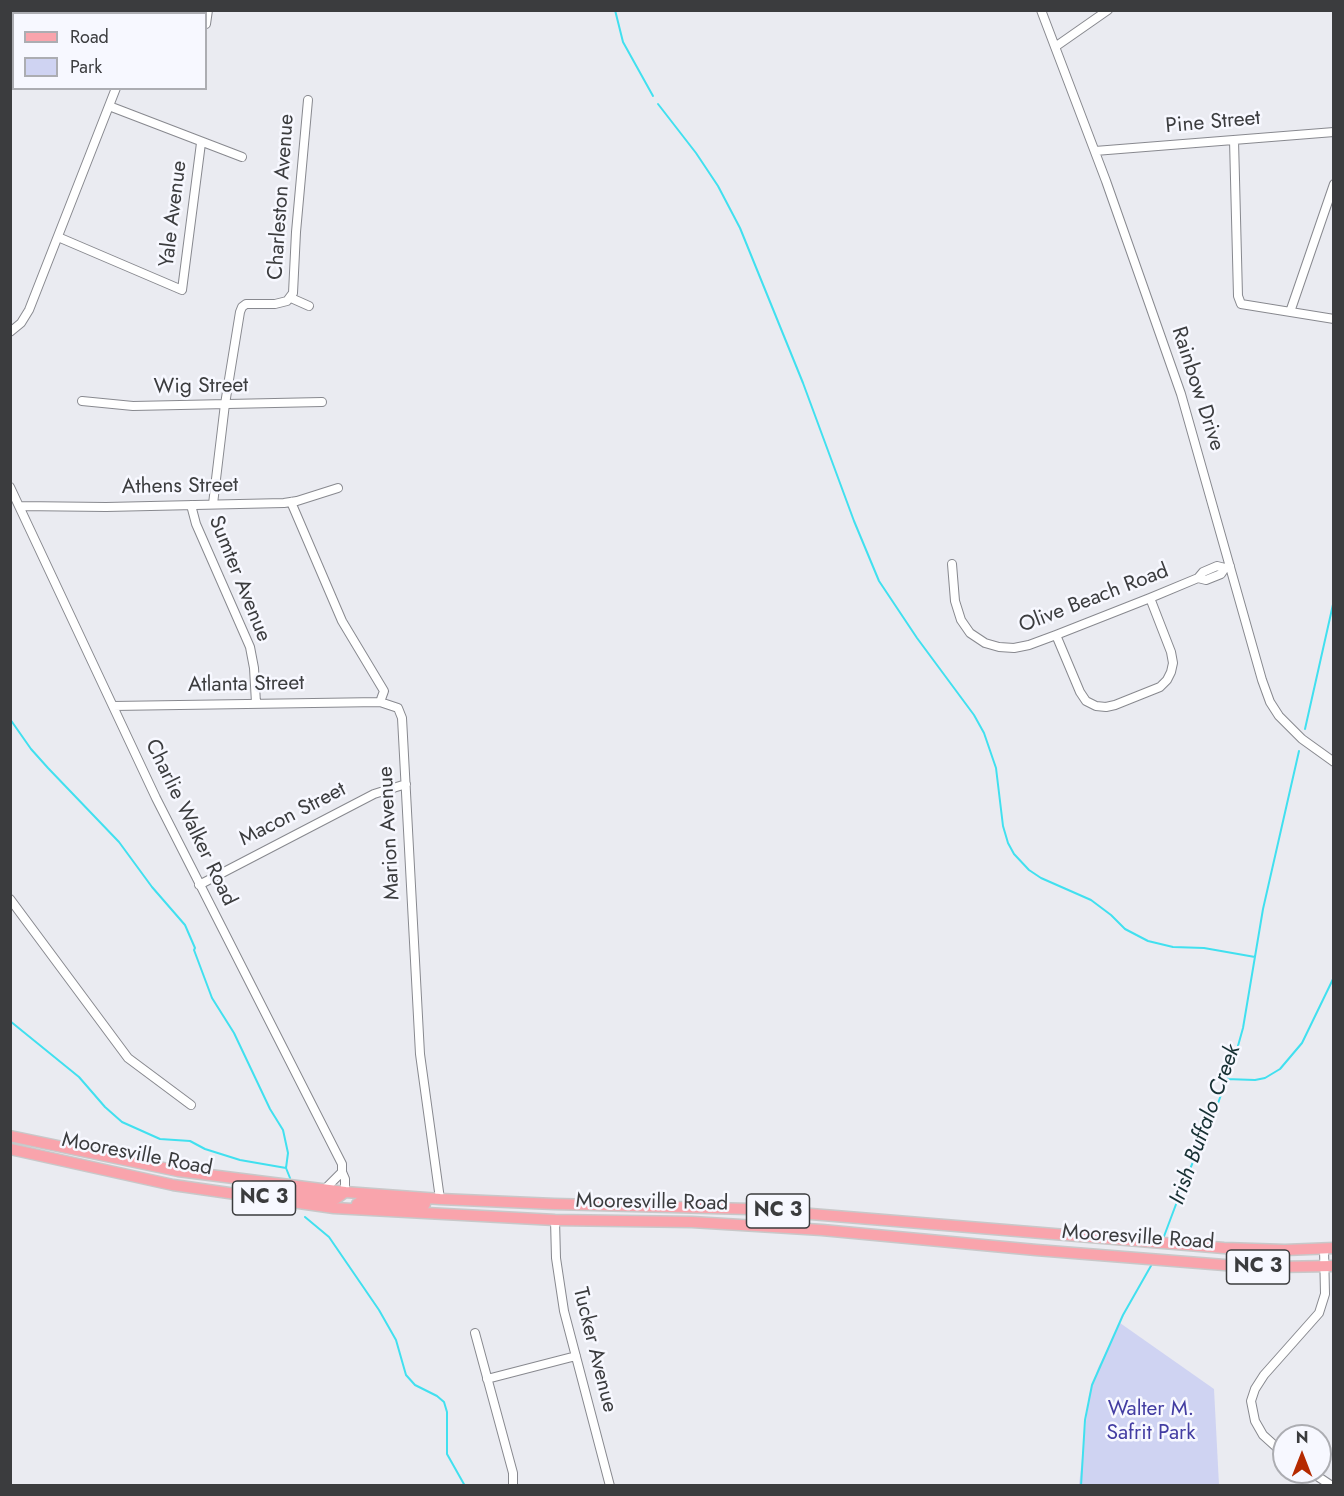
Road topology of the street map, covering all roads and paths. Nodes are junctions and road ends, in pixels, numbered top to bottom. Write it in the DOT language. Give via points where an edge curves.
graph roads {
  1 [pos="1041,10"];
  2 [pos="1108,10"];
  3 [pos="1055,47"];
  4 [pos="115,90"];
  5 [pos="308,100"];
  6 [pos="109,106"];
  7 [pos="1334,132"];
  8 [pos="1234,140"];
  9 [pos="201,143"];
  10 [pos="1095,151"];
  11 [pos="242,158"];
  12 [pos="1334,184"];
  13 [pos="58,237"];
  14 [pos="291,298"];
  15 [pos="309,306"];
  16 [pos="1290,312"];
  17 [pos="1334,319"];
  18 [pos="10,332"];
  19 [pos="82,401"];
  20 [pos="322,402"];
  21 [pos="225,405"];
  22 [pos="10,487"];
  23 [pos="338,488"];
  24 [pos="291,502"];
  25 [pos="213,504"];
  26 [pos="190,505"];
  27 [pos="19,506"];
  28 [pos="952,564"];
  29 [pos="1227,567"];
  30 [pos="1150,598"];
  31 [pos="1056,635"];
  32 [pos="380,702"];
  33 [pos="256,703"];
  34 [pos="113,706"];
  35 [pos="1334,762"];
  36 [pos="406,784"];
  37 [pos="199,885"];
  38 [pos="10,898"];
  39 [pos="191,1105"];
  40 [pos="10,1136"];
  41 [pos="10,1143"];
  42 [pos="46,1144"];
  43 [pos="10,1149"];
  44 [pos="342,1172"];
  45 [pos="325,1189"];
  46 [pos="345,1192"];
  47 [pos="247,1195"];
  48 [pos="440,1199"];
  49 [pos="458,1199"];
  50 [pos="356,1209"];
  51 [pos="803,1213"];
  52 [pos="555,1220"];
  53 [pos="801,1229"];
  54 [pos="1329,1249"];
  55 [pos="1329,1266"];
  56 [pos="475,1333"];
  57 [pos="576,1356"];
  58 [pos="487,1379"];
  59 [pos="1272,1444"];
  60 [pos="513,1485"];
  61 [pos="609,1485"];
  1 -- 3 [label="street, Rainbow Drive"];
  2 -- 3 [label="street"];
  3 -- 10 [label="street, Rainbow Drive"];
  4 -- 6 [label="street"];
  5 -- 14 [label="street, Charleston Avenue"];
  6 -- 9 [label="street"];
  6 -- 13 [label="street"];
  7 -- 8 [label="street, Pine Street"];
  8 -- 10 [label="street, Pine Street"];
  8 -- 16 [label="street" via="1238,296 1241,303 1249,306"];
  9 -- 11 [label="street"];
  9 -- 13 [label="street, Yale Avenue" via="182,290"];
  10 -- 29 [label="street, Rainbow Drive" via="1181,394"];
  12 -- 16 [label="street"];
  13 -- 18 [label="street" via="30,310"];
  14 -- 15 [label="street"];
  14 -- 21 [label="street, Charleston Avenue" via="275,304 242,307"];
  16 -- 17 [label="street"];
  19 -- 21 [label="street, Wig Street" via="133,406"];
  20 -- 21 [label="street, Wig Street"];
  21 -- 25 [label="street, Charleston Avenue"];
  22 -- 27 [label="street, Charlie Walker Road"];
  23 -- 24 [label="street, Athens Street"];
  24 -- 25 [label="street, Athens Street"];
  24 -- 32 [label="street" via="342,621 384,691"];
  25 -- 26 [label="street, Athens Street"];
  26 -- 27 [label="street, Athens Street"];
  26 -- 33 [label="street, Sumter Avenue" via="250,647"];
  27 -- 34 [label="street, Charlie Walker Road"];
  28 -- 31 [label="street, Olive Beach Road" via="955,601 970,633 985,643 1014,648"];
  29 -- 30 [label="street, Olive Beach Road" via="1221,574 1206,580 1198,578"];
  29 -- 35 [label="street, Rainbow Drive" via="1270,702 1297,735"];
  30 -- 31 [label="street, Olive Beach Road"];
  30 -- 31 [label="street" via="1171,652 1172,672 1160,687 1115,705 1096,706 1086,701"];
  32 -- 33 [label="street, Atlanta Street"];
  32 -- 36 [label="street, Marion Avenue" via="401,712"];
  33 -- 34 [label="street, Atlanta Street"];
  34 -- 37 [label="street, Charlie Walker Road"];
  36 -- 37 [label="street, Macon Street" via="374,794"];
  36 -- 48 [label="street, Marion Avenue" via="420,1054"];
  37 -- 44 [label="street, Charlie Walker Road" via="342,1164"];
  38 -- 39 [label="street" via="128,1058"];
  40 -- 42 [label="main road, Mooresville Road / NC 3"];
  41 -- 42 [label="main road"];
  42 -- 45 [label="main road, Mooresville Road / NC 3" via="178,1171"];
  43 -- 47 [label="main road, Mooresville Road / NC 3" via="173,1185"];
  44 -- 45 [label="street"];
  44 -- 46 [label="street, Charlie Walker Road"];
  45 -- 46 [label="main road, Mooresville Road / NC 3"];
  46 -- 47 [label="main road" via="329,1199 256,1191"];
  46 -- 48 [label="main road, Mooresville Road / NC 3"];
  47 -- 50 [label="main road, Mooresville Road / NC 3"];
  48 -- 49 [label="main road, Mooresville Road / NC 3"];
  49 -- 50 [label="main road" via="442,1204 360,1202"];
  49 -- 51 [label="main road, Mooresville Road / NC 3"];
  50 -- 52 [label="main road, Mooresville Road / NC 3"];
  51 -- 53 [label="main road"];
  51 -- 54 [label="main road, Mooresville Road / NC 3" via="1192,1245"];
  52 -- 53 [label="main road, Mooresville Road / NC 3" via="692,1222"];
  52 -- 57 [label="street, Tucker Avenue" via="562,1299"];
  53 -- 55 [label="main road, Mooresville Road / NC 3" via="1184,1261"];
  54 -- 55 [label="street"];
  55 -- 59 [label="street" via="1319,1313 1264,1375 1251,1401 1259,1428"];
  56 -- 58 [label="street"];
  57 -- 58 [label="street"];
  57 -- 61 [label="street, Tucker Avenue"];
  58 -- 60 [label="street"];
}
